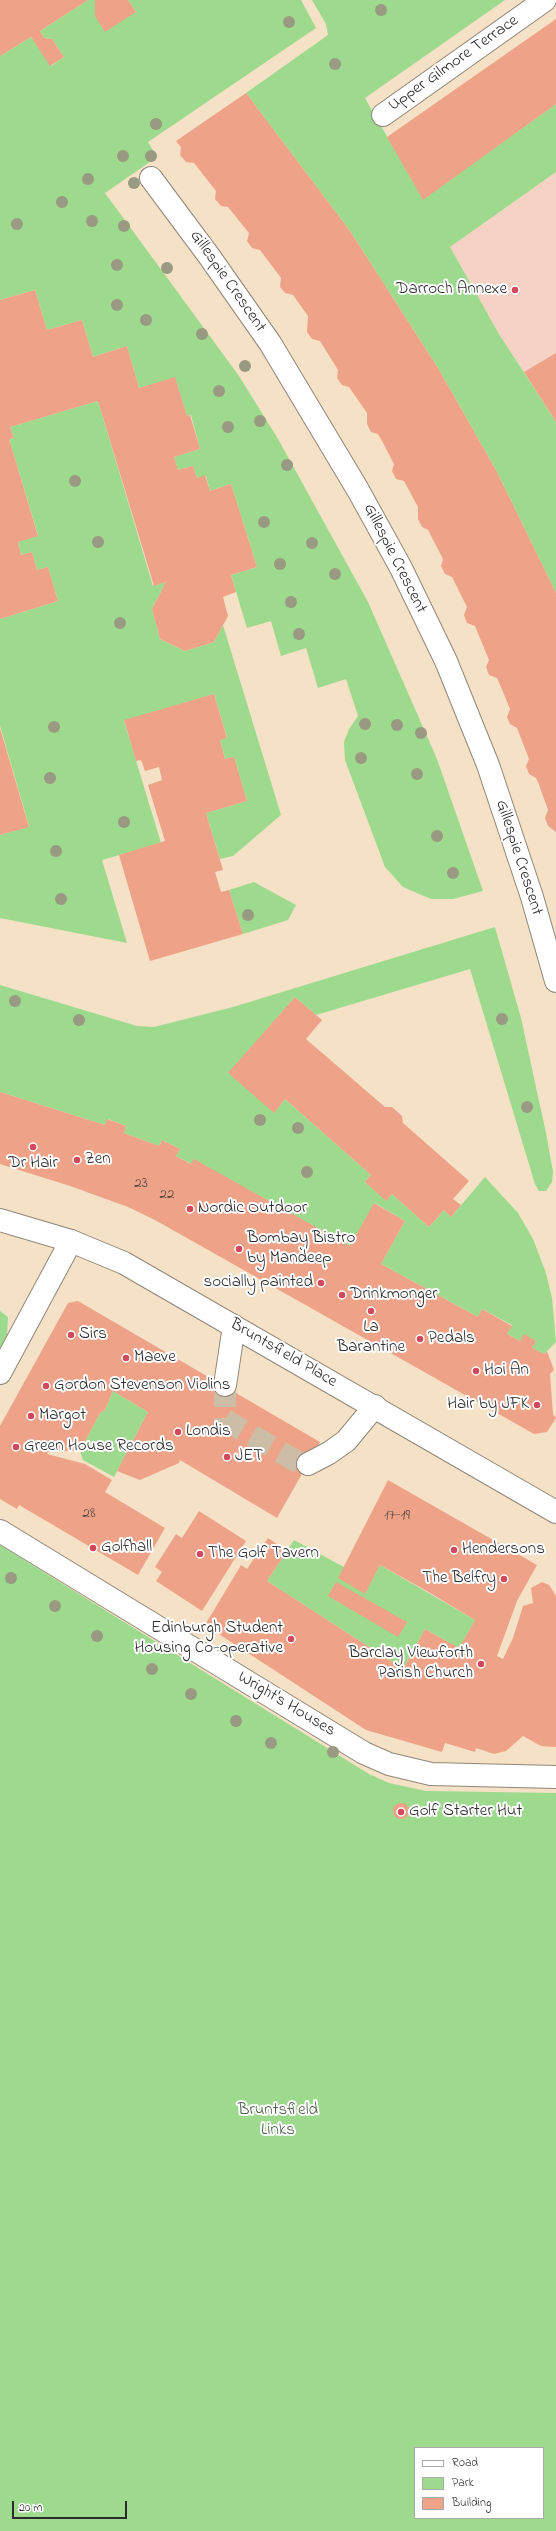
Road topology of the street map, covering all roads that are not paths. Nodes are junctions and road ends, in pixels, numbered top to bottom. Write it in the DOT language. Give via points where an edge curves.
graph roads {
  1 [pos="545,0"];
  2 [pos="382,115"];
  3 [pos="151,178"];
  4 [pos="556,981"];
  5 [pos="1,1221"];
  6 [pos="71,1240"];
  7 [pos="234,1326"];
  8 [pos="0,1373"];
  9 [pos="224,1385"];
  10 [pos="375,1406"];
  11 [pos="308,1464"];
  12 [pos="556,1512"];
  13 [pos="0,1530"];
  14 [pos="556,1777"];
  1 -- 2 [label="street, Upper Gilmore Terrace"];
  3 -- 4 [label="street, Gillespie Crescent" via="270,343 358,490 401,568 446,661 488,764 532,897"];
  5 -- 6 [label="street, Bruntsfield Place"];
  6 -- 7 [label="street, Bruntsfield Place" via="124,1263"];
  6 -- 8 [label="street"];
  7 -- 9 [label="street"];
  7 -- 10 [label="street, Bruntsfield Place"];
  10 -- 11 [label="street" via="346,1440"];
  10 -- 12 [label="street, Bruntsfield Place"];
  13 -- 14 [label="street, Wright's Houses" via="364,1753 389,1764 431,1774"];
}
